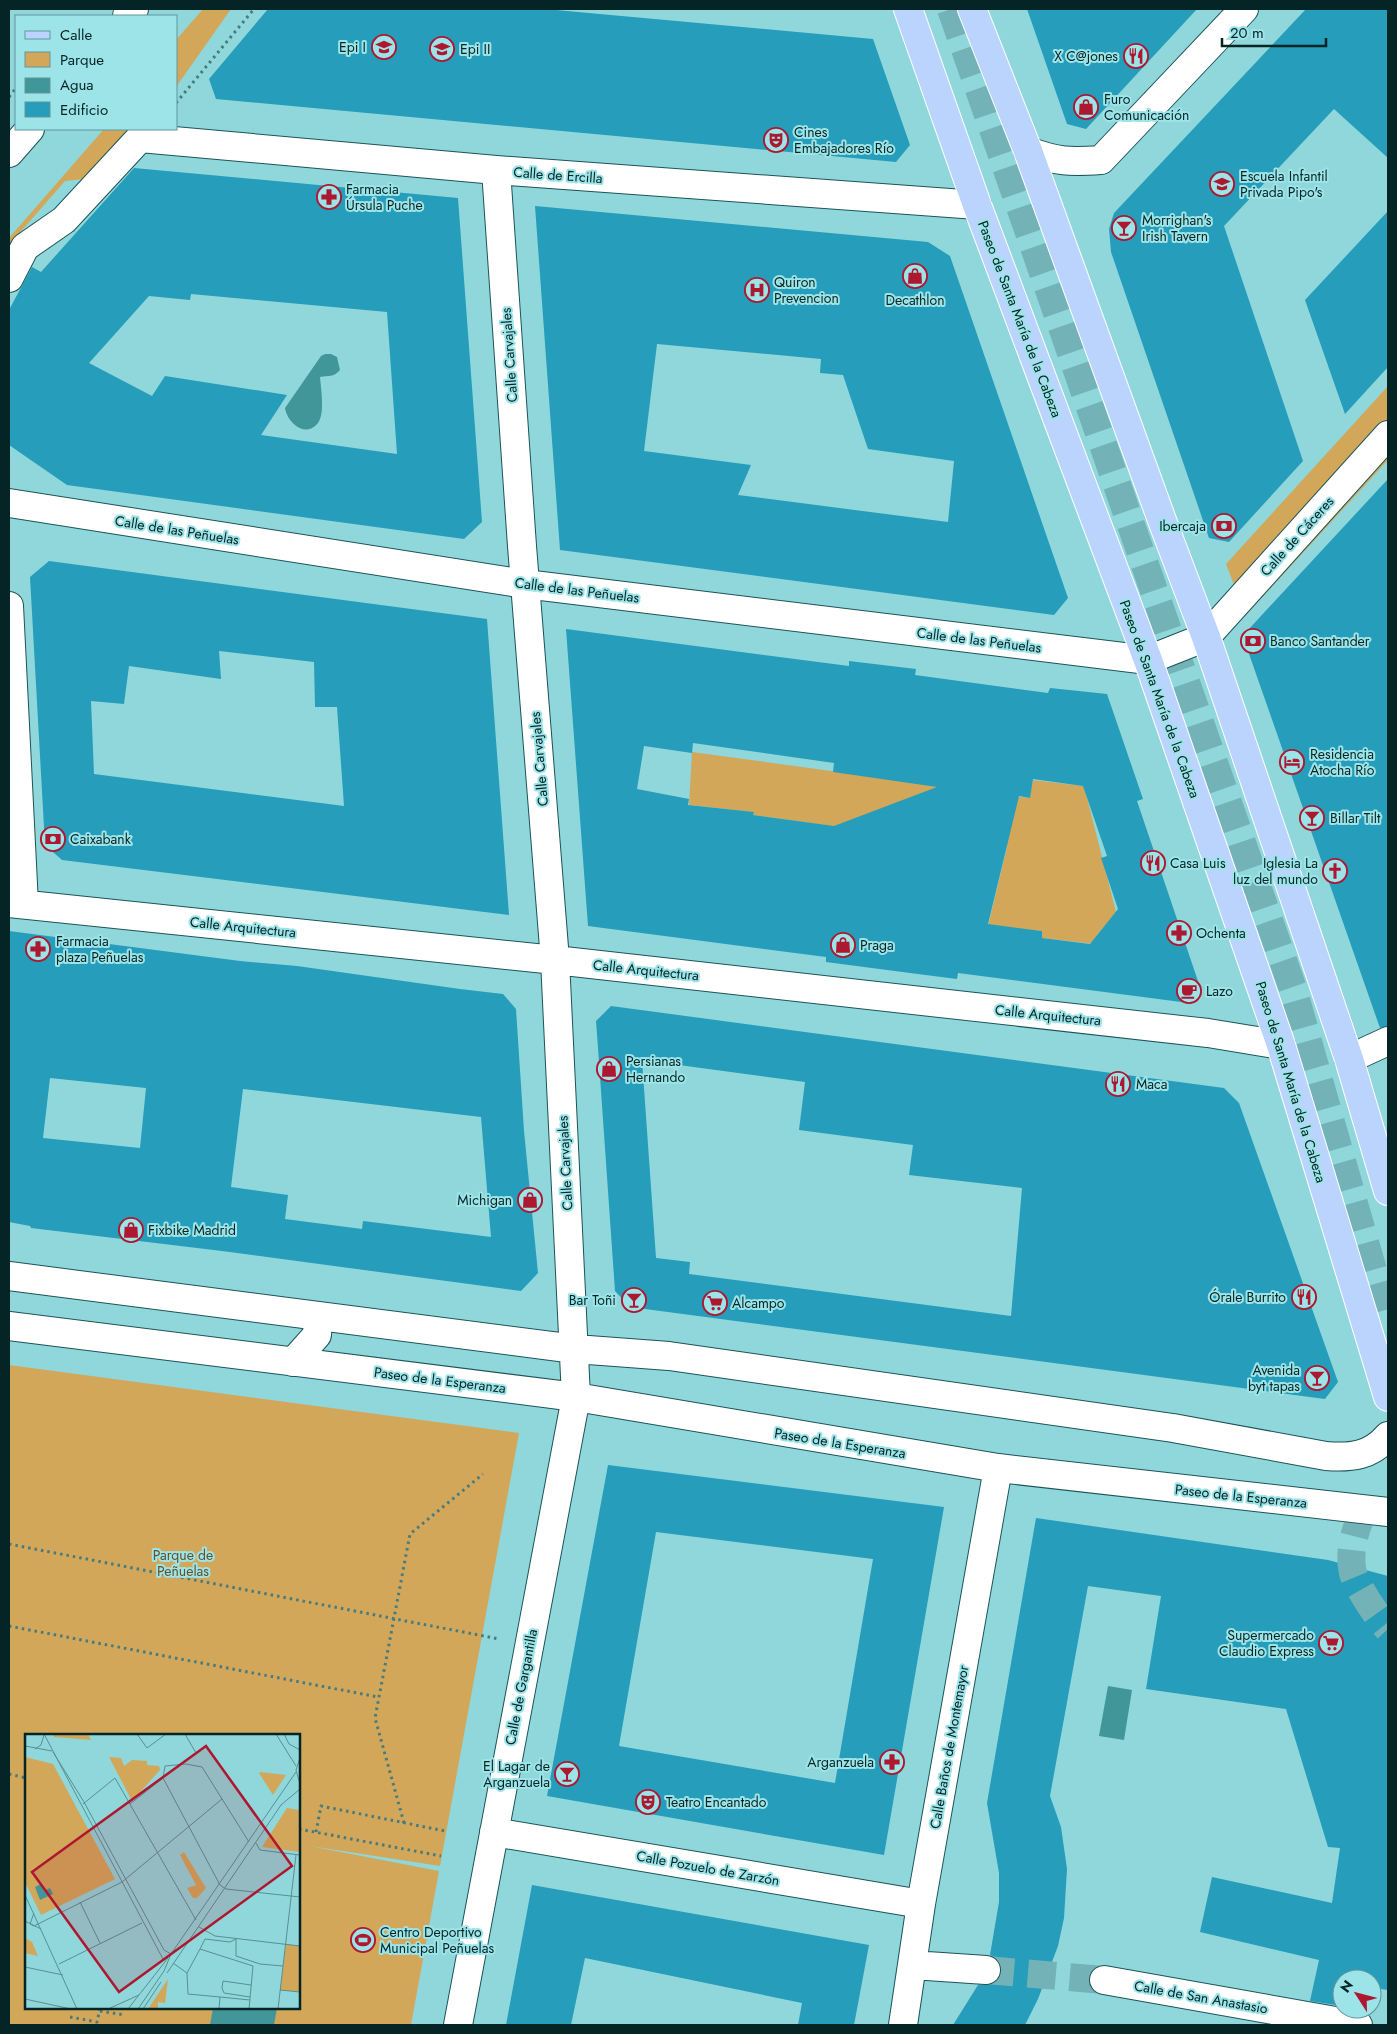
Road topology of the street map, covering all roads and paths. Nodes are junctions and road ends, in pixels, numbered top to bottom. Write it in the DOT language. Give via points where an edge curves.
graph roads {
  1 [pos="254,9"];
  2 [pos="908,9"];
  3 [pos="972,9"];
  4 [pos="1244,9"];
  5 [pos="178,101"];
  6 [pos="1028,152"];
  7 [pos="496,170"];
  8 [pos="977,205"];
  9 [pos="9,278"];
  10 [pos="1388,435"];
  11 [pos="9,503"];
  12 [pos="525,584"];
  13 [pos="9,606"];
  14 [pos="1206,637"];
  15 [pos="1148,660"];
  16 [pos="16,903"];
  17 [pos="555,960"];
  18 [pos="1388,1041"];
  19 [pos="1281,1045"];
  20 [pos="1349,1059"];
  21 [pos="1388,1191"];
  22 [pos="9,1276"];
  23 [pos="318,1316"];
  24 [pos="9,1326"];
  25 [pos="575,1349"];
  26 [pos="293,1362"];
  27 [pos="576,1397"];
  28 [pos="1388,1397"];
  29 [pos="1388,1436"];
  30 [pos="998,1468"];
  31 [pos="484,1474"];
  32 [pos="1388,1512"];
  33 [pos="9,1544"];
  34 [pos="393,1619"];
  35 [pos="9,1626"];
  36 [pos="483,1636"];
  37 [pos="378,1697"];
  38 [pos="9,1774"];
  39 [pos="25,1778"];
  40 [pos="404,1823"];
  41 [pos="300,1829"];
  42 [pos="445,1831"];
  43 [pos="316,1832"];
  44 [pos="494,1832"];
  45 [pos="441,1856"];
  46 [pos="921,1904"];
  47 [pos="912,1965"];
  48 [pos="986,1970"];
  49 [pos="1104,1980"];
  50 [pos="100,2009"];
  51 [pos="125,2015"];
  52 [pos="70,2017"];
  53 [pos="458,2025"];
  54 [pos="903,2025"];
  55 [pos="1358,2025"];
  1 -- 5 [label="path"];
  2 -- 8 [label="main road, Paseo de Santa María de la Cabeza"];
  3 -- 6 [label="main road"];
  4 -- 6 [label="street" via="1101,160 1069,162"];
  6 -- 14 [label="main road"];
  7 -- 8 [label="street, Calle de Ercilla"];
  7 -- 9 [label="street, Calle de Ercilla" via="140,138 64,220 25,247"];
  7 -- 12 [label="street, Calle Carvajales"];
  8 -- 15 [label="main road, Paseo de Santa María de la Cabeza"];
  10 -- 14 [label="street, Calle de Cáceres"];
  11 -- 12 [label="street, Calle de las Peñuelas"];
  12 -- 15 [label="street, Calle de las Peñuelas"];
  12 -- 17 [label="street, Calle Carvajales"];
  13 -- 16 [label="street"];
  14 -- 15 [label="street"];
  14 -- 20 [label="main road"];
  15 -- 19 [label="main road, Paseo de Santa María de la Cabeza"];
  16 -- 17 [label="street, Calle Arquitectura"];
  17 -- 19 [label="street, Calle Arquitectura" via="1208,1033"];
  17 -- 25 [label="street, Calle Carvajales"];
  18 -- 20 [label="street"];
  19 -- 28 [label="main road, Paseo de Santa María de la Cabeza"];
  20 -- 21 [label="main road"];
  22 -- 23 [label="street"];
  23 -- 25 [label="street"];
  23 -- 26 [label="street" via="316,1335"];
  24 -- 26 [label="street, Paseo de la Esperanza"];
  25 -- 27 [label="street, Calle de Gargantilla"];
  25 -- 29 [label="street" via="669,1356 1163,1426 1326,1456 1350,1458 1371,1452"];
  26 -- 27 [label="street, Paseo de la Esperanza"];
  27 -- 30 [label="street, Paseo de la Esperanza"];
  27 -- 44 [label="street, Calle de Gargantilla"];
  30 -- 32 [label="street, Paseo de la Esperanza"];
  30 -- 46 [label="street, Calle Baños de Montemayor"];
  31 -- 34 [label="path" via="410,1534"];
  33 -- 34 [label="path"];
  34 -- 36 [label="path"];
  34 -- 37 [label="path"];
  35 -- 37 [label="path"];
  37 -- 40 [label="path" via="374,1718"];
  38 -- 39 [label="path"];
  40 -- 42 [label="path"];
  40 -- 43 [label="path" via="321,1806"];
  41 -- 43 [label="path"];
  43 -- 45 [label="path"];
  44 -- 46 [label="street, Calle Pozuelo de Zarzón"];
  44 -- 53 [label="street, Calle de Gargantilla"];
  46 -- 47 [label="street, Calle Baños de Montemayor"];
  47 -- 48 [label="street"];
  47 -- 54 [label="street, Calle Baños de Montemayor"];
  49 -- 55 [label="street, Calle de San Anastasio"];
  50 -- 51 [label="path"];
  50 -- 52 [label="path" via="98,2022"];
}
